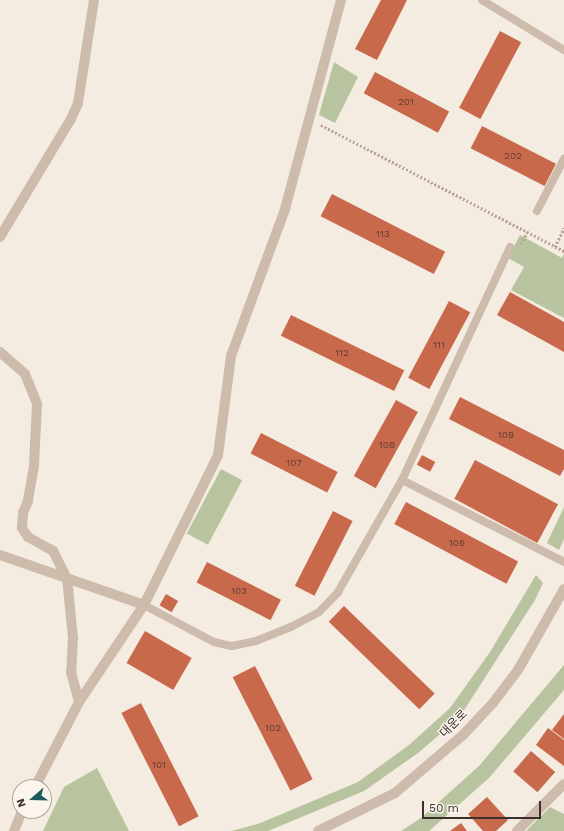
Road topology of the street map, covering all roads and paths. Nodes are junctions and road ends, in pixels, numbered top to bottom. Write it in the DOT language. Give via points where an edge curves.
graph roads {
  1 [pos="94,0"];
  2 [pos="340,0"];
  3 [pos="482,0"];
  4 [pos="564,50"];
  5 [pos="310,119"];
  6 [pos="564,159"];
  7 [pos="537,211"];
  8 [pos="564,228"];
  9 [pos="0,236"];
  10 [pos="510,247"];
  11 [pos="555,247"];
  12 [pos="564,251"];
  13 [pos="0,352"];
  14 [pos="402,480"];
  15 [pos="0,555"];
  16 [pos="564,562"];
  17 [pos="67,578"];
  18 [pos="564,589"];
  19 [pos="144,605"];
  20 [pos="80,702"];
  21 [pos="39,779"];
  22 [pos="564,784"];
  23 [pos="19,819"];
  24 [pos="14,831"];
  25 [pos="318,831"];
  26 [pos="517,831"];
  1 -- 9 [label="street" via="78,103 71,119"];
  2 -- 5 [label="street"];
  3 -- 4 [label="lane"];
  5 -- 11 [label="path"];
  5 -- 19 [label="street" via="285,209 231,356 218,455"];
  6 -- 7 [label="lane"];
  8 -- 11 [label="path"];
  10 -- 14 [label="lane"];
  11 -- 12 [label="path"];
  13 -- 17 [label="street" via="25,374 37,404 34,466 22,528 28,537 52,551"];
  14 -- 16 [label="lane"];
  14 -- 19 [label="lane" via="338,592 319,612 290,627 256,641 232,646 214,642"];
  15 -- 17 [label="street"];
  17 -- 19 [label="street"];
  17 -- 20 [label="street" via="73,638 71,672"];
  18 -- 25 [label="street, 대운로" via="518,670 463,735 395,793"];
  19 -- 20 [label="street"];
  20 -- 21 [label="street"];
  22 -- 26 [label="street"];
  23 -- 24 [label="street"];
}
